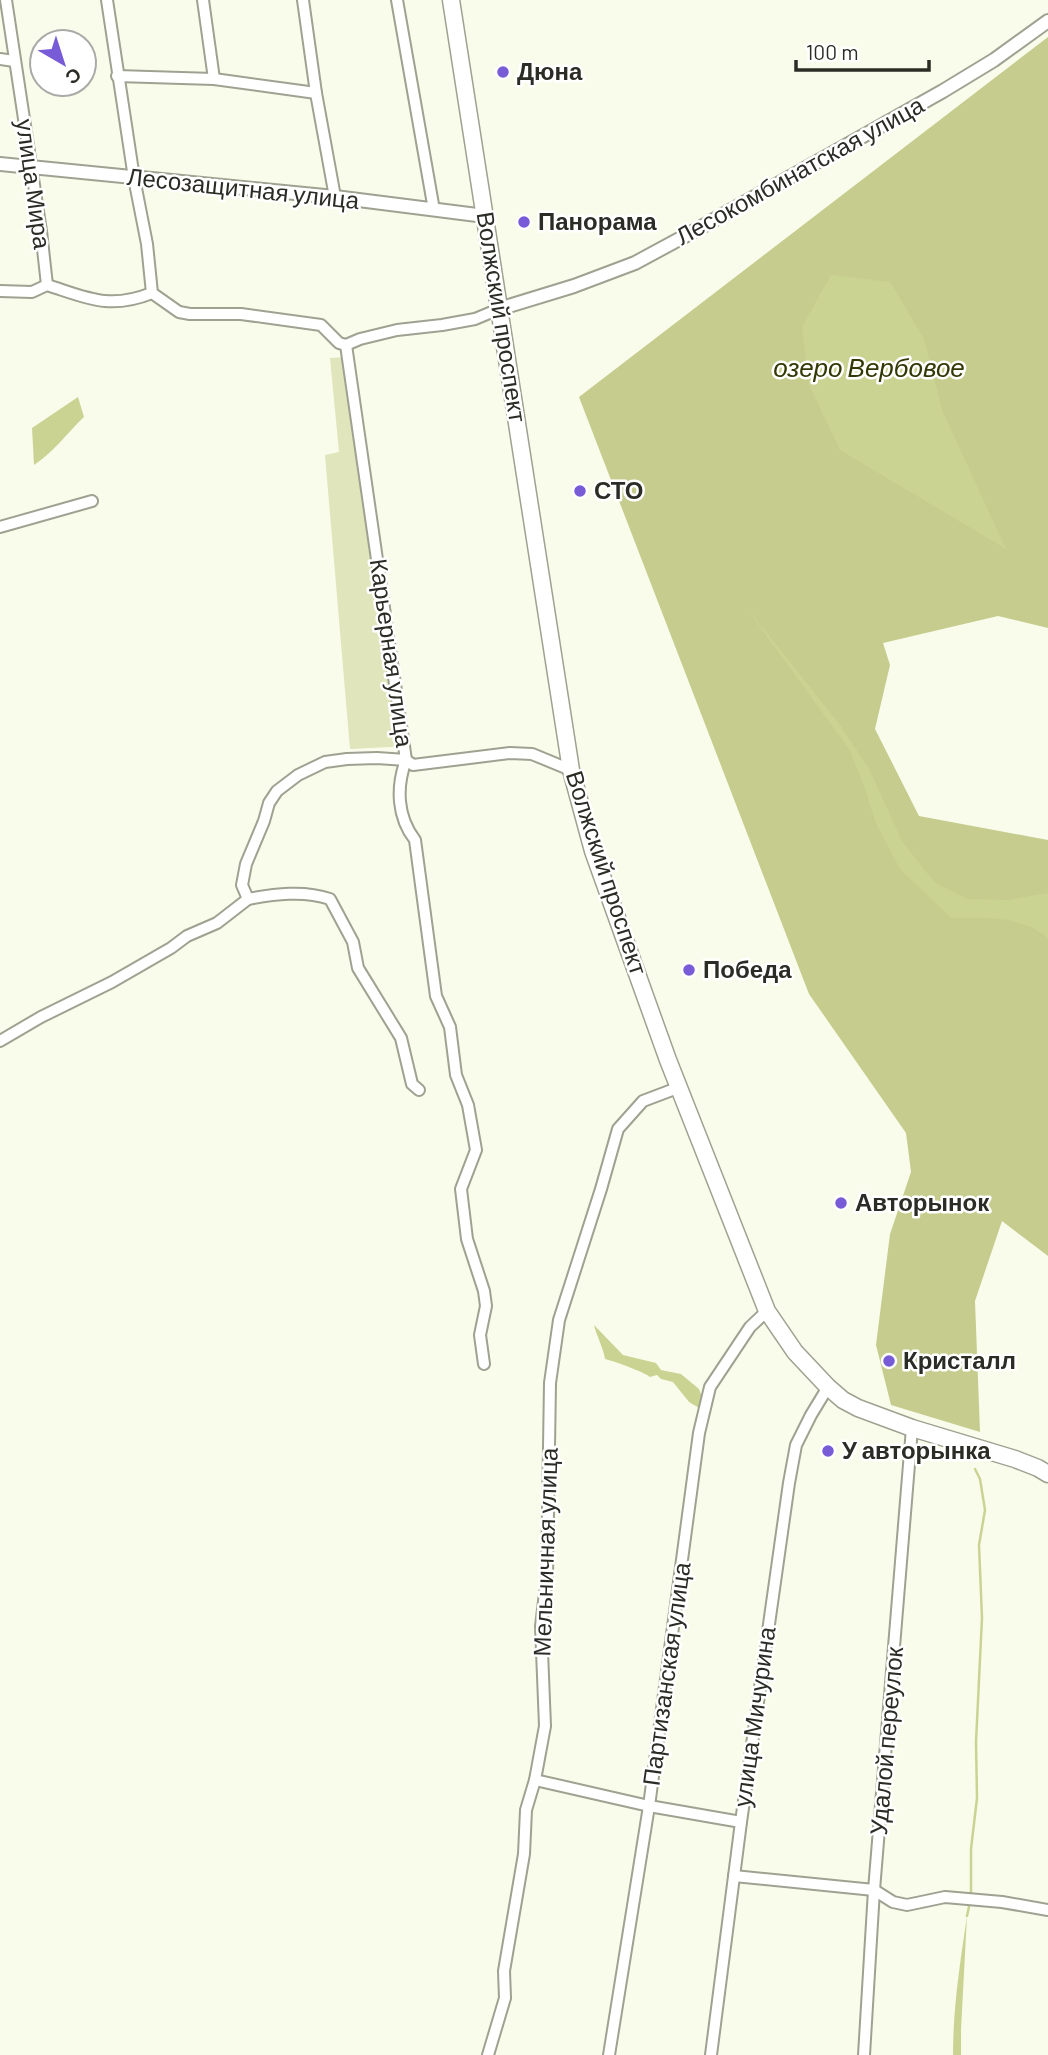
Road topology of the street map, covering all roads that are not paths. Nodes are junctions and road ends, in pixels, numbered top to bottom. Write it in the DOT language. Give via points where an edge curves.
graph roads {
  1 [pos="6,0"];
  2 [pos="107,0"];
  3 [pos="203,0"];
  4 [pos="303,0"];
  5 [pos="397,0"];
  6 [pos="451,0"];
  7 [pos="1048,21"];
  8 [pos="0,59"];
  9 [pos="15,61"];
  10 [pos="117,76"];
  11 [pos="214,79"];
  12 [pos="316,93"];
  13 [pos="0,164"];
  14 [pos="32,168"];
  15 [pos="134,178"];
  16 [pos="335,197"];
  17 [pos="434,210"];
  18 [pos="485,216"];
  19 [pos="47,285"];
  20 [pos="0,291"];
  21 [pos="152,293"];
  22 [pos="499,309"];
  23 [pos="346,345"];
  24 [pos="92,500"];
  25 [pos="0,527"];
  26 [pos="406,760"];
  27 [pos="571,770"];
  28 [pos="248,899"];
  29 [pos="0,1041"];
  30 [pos="680,1087"];
  31 [pos="419,1090"];
  32 [pos="767,1311"];
  33 [pos="484,1364"];
  34 [pos="828,1387"];
  35 [pos="912,1428"];
  36 [pos="1048,1474"];
  37 [pos="535,1780"];
  38 [pos="649,1806"];
  39 [pos="740,1822"];
  40 [pos="734,1876"];
  41 [pos="874,1891"];
  42 [pos="1048,1910"];
  43 [pos="488,2055"];
  44 [pos="609,2055"];
  45 [pos="712,2055"];
  46 [pos="864,2055"];
  1 -- 9 [label="street, улица Мира"];
  2 -- 10 [label="street"];
  3 -- 11 [label="street"];
  4 -- 12 [label="street"];
  5 -- 17 [label="street"];
  6 -- 18 [label="main road, Волжский проспект"];
  7 -- 22 [label="street, Лесокомбинатская улица" via="943,91 635,263"];
  8 -- 9 [label="street"];
  9 -- 14 [label="street, улица Мира"];
  10 -- 11 [label="street"];
  10 -- 15 [label="street"];
  11 -- 12 [label="street"];
  12 -- 16 [label="street"];
  13 -- 14 [label="street, Лесозащитная улица"];
  14 -- 15 [label="street, Лесозащитная улица"];
  14 -- 19 [label="street, улица Мира"];
  15 -- 16 [label="street, Лесозащитная улица"];
  15 -- 21 [label="street"];
  16 -- 17 [label="street, Лесозащитная улица"];
  17 -- 18 [label="street, Лесозащитная улица"];
  18 -- 22 [label="main road, Волжский проспект"];
  19 -- 20 [label="street" via="32,292"];
  19 -- 21 [label="street" via="112,303"];
  21 -- 23 [label="street" via="179,312 241,314 321,325"];
  22 -- 23 [label="street" via="475,319 397,330"];
  22 -- 27 [label="main road, Волжский проспект"];
  23 -- 26 [label="street, Карьерная улица"];
  24 -- 25 [label="street"];
  26 -- 27 [label="street" via="413,765 531,754"];
  26 -- 28 [label="street" via="325,762 277,791 246,864 242,885"];
  26 -- 33 [label="street, Карьерная улица" via="400,783 401,814 415,839 436,996 450,1027 456,1075 468,1105 476,1150 461,1189 467,1239 485,1291 480,1335"];
  27 -- 30 [label="main road, Волжский проспект" via="593,851"];
  28 -- 29 [label="street" via="216,923"];
  28 -- 31 [label="street" via="277,894 330,899 353,942 358,968 401,1038 412,1084"];
  30 -- 32 [label="main road, Волжский проспект"];
  30 -- 37 [label="street, Мельничная улица" via="643,1101 618,1129 559,1320 550,1383 547,1576 541,1626 545,1726"];
  32 -- 34 [label="main road, Волжский проспект" via="795,1352"];
  32 -- 38 [label="street, Партизанская улица" via="726,1361 710,1387 703,1414"];
  34 -- 35 [label="main road, Волжский проспект" via="858,1408"];
  34 -- 39 [label="street, улица Мичурина" via="802,1432 794,1457"];
  35 -- 36 [label="main road, Волжский проспект" via="1015,1459"];
  35 -- 41 [label="street, Удалой переулок"];
  37 -- 38 [label="street"];
  37 -- 43 [label="street, Мельничная улица" via="526,1810 524,1854 504,1971 505,1998"];
  38 -- 39 [label="street"];
  38 -- 44 [label="street, Партизанская улица"];
  39 -- 40 [label="street, улица Мичурина"];
  40 -- 41 [label="street"];
  40 -- 45 [label="street, улица Мичурина"];
  41 -- 42 [label="street" via="907,1905 945,1897"];
  41 -- 46 [label="street, Удалой переулок"];
}
